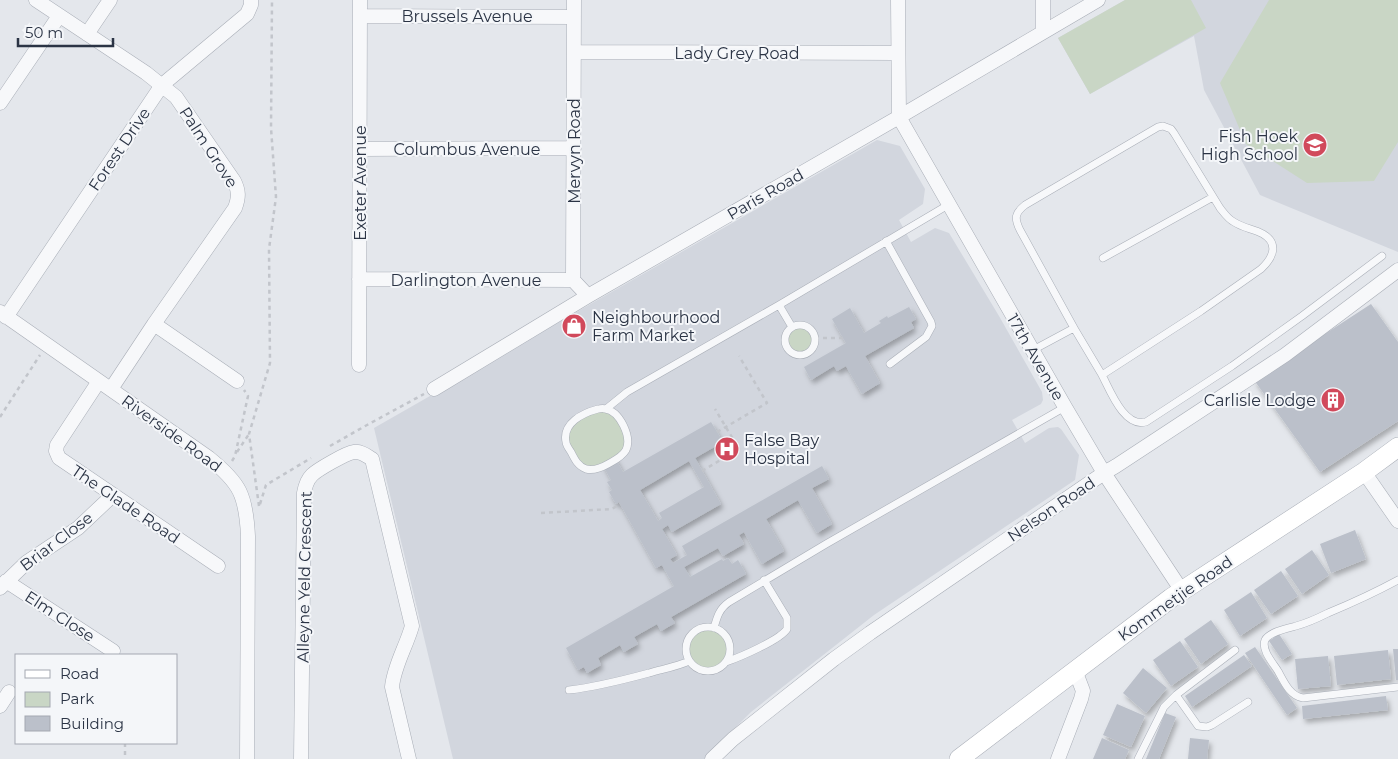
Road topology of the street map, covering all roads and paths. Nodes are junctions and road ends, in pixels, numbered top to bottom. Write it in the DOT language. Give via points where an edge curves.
graph roads {
  1 [pos="36,0"];
  2 [pos="110,0"];
  3 [pos="251,0"];
  4 [pos="272,0"];
  5 [pos="360,0"];
  6 [pos="574,0"];
  7 [pos="898,0"];
  8 [pos="1043,0"];
  9 [pos="1098,0"];
  10 [pos="59,16"];
  11 [pos="360,16"];
  12 [pos="574,17"];
  13 [pos="1043,31"];
  14 [pos="87,34"];
  15 [pos="575,52"];
  16 [pos="898,53"];
  17 [pos="162,86"];
  18 [pos="0,103"];
  19 [pos="899,117"];
  20 [pos="574,148"];
  21 [pos="360,149"];
  22 [pos="1213,197"];
  23 [pos="948,205"];
  24 [pos="886,241"];
  25 [pos="1382,256"];
  26 [pos="1103,258"];
  27 [pos="1398,270"];
  28 [pos="359,280"];
  29 [pos="573,280"];
  30 [pos="588,296"];
  31 [pos="779,305"];
  32 [pos="3,315"];
  33 [pos="154,324"];
  34 [pos="792,327"];
  35 [pos="1074,328"];
  36 [pos="815,338"];
  37 [pos="844,338"];
  38 [pos="46,345"];
  39 [pos="1033,350"];
  40 [pos="740,356"];
  41 [pos="890,364"];
  42 [pos="359,365"];
  43 [pos="1102,375"];
  44 [pos="99,381"];
  45 [pos="237,381"];
  46 [pos="111,389"];
  47 [pos="434,389"];
  48 [pos="1065,407"];
  49 [pos="606,409"];
  50 [pos="715,409"];
  51 [pos="0,417"];
  52 [pos="367,425"];
  53 [pos="726,427"];
  54 [pos="717,432"];
  55 [pos="249,434"];
  56 [pos="1398,446"];
  57 [pos="235,456"];
  58 [pos="224,470"];
  59 [pos="702,471"];
  60 [pos="1364,472"];
  61 [pos="1104,473"];
  62 [pos="112,495"];
  63 [pos="620,504"];
  64 [pos="259,506"];
  65 [pos="541,513"];
  66 [pos="1397,518"];
  67 [pos="218,566"];
  68 [pos="764,580"];
  69 [pos="1398,580"];
  70 [pos="3,584"];
  71 [pos="1182,591"];
  72 [pos="714,628"];
  73 [pos="1235,650"];
  74 [pos="113,651"];
  75 [pos="689,661"];
  76 [pos="726,662"];
  77 [pos="1075,670"];
  78 [pos="1398,688"];
  79 [pos="569,690"];
  80 [pos="9,692"];
  81 [pos="1176,695"];
  82 [pos="1248,702"];
  83 [pos="0,706"];
  84 [pos="125,744"];
  85 [pos="125,759"];
  86 [pos="246,759"];
  87 [pos="301,759"];
  88 [pos="409,759"];
  89 [pos="712,759"];
  90 [pos="959,759"];
  91 [pos="1058,759"];
  92 [pos="1138,759"];
  1 -- 10 [label="street, Palm Grove"];
  2 -- 14 [label="street"];
  3 -- 17 [label="street, Forest Drive" via="247,14"];
  4 -- 55 [label="path" via="271,128 276,196 269,249 270,363"];
  5 -- 11 [label="street, Exeter Avenue"];
  6 -- 12 [label="street, Mervyn Road"];
  7 -- 16 [label="street"];
  8 -- 13 [label="street"];
  9 -- 13 [label="street, Paris Road"];
  10 -- 14 [label="street, Palm Grove"];
  10 -- 18 [label="street"];
  11 -- 12 [label="street, Brussels Avenue"];
  11 -- 21 [label="street, Exeter Avenue"];
  12 -- 15 [label="street, Mervyn Road"];
  13 -- 19 [label="street, Paris Road"];
  14 -- 17 [label="street, Palm Grove"];
  15 -- 16 [label="street, Lady Grey Road"];
  15 -- 20 [label="street, Mervyn Road"];
  16 -- 19 [label="street"];
  17 -- 32 [label="street, Forest Drive"];
  17 -- 33 [label="street, Palm Grove" via="176,97 234,181 238,200"];
  19 -- 23 [label="street, 17th Avenue"];
  19 -- 30 [label="street, Paris Road"];
  20 -- 21 [label="street, Columbus Avenue"];
  20 -- 29 [label="street, Mervyn Road"];
  21 -- 28 [label="street, Exeter Avenue"];
  22 -- 26 [label="lane"];
  22 -- 35 [label="lane" via="1174,133 1163,126 1022,208 1016,222"];
  22 -- 43 [label="lane" via="1234,222 1267,237 1273,251 1270,260 1201,311"];
  23 -- 24 [label="lane"];
  23 -- 39 [label="street, 17th Avenue"];
  24 -- 31 [label="lane"];
  24 -- 41 [label="lane" via="932,326 926,337"];
  25 -- 43 [label="lane" via="1232,366 1146,422 1137,423 1127,417"];
  27 -- 61 [label="street, Nelson Road" via="1285,354"];
  28 -- 29 [label="street, Darlington Avenue"];
  28 -- 42 [label="street, Exeter Avenue"];
  29 -- 30 [label="street"];
  30 -- 47 [label="street, Paris Road"];
  31 -- 34 [label="lane"];
  31 -- 49 [label="lane" via="627,392"];
  32 -- 38 [label="street, Riverside Road"];
  33 -- 45 [label="street"];
  33 -- 46 [label="street, Palm Grove"];
  34 -- 36 [label="lane" via="806,327"];
  34 -- 36 [label="lane" via="786,335 785,344 795,355 809,352"];
  35 -- 39 [label="lane"];
  35 -- 43 [label="lane"];
  36 -- 37 [label="path"];
  38 -- 44 [label="street, Riverside Road"];
  38 -- 51 [label="path"];
  39 -- 48 [label="street, 17th Avenue"];
  40 -- 53 [label="path" via="767,403"];
  44 -- 46 [label="street, Riverside Road"];
  44 -- 62 [label="street, The Glade Road" via="56,451 66,464"];
  45 -- 57 [label="path" via="248,396"];
  46 -- 58 [label="street, Riverside Road"];
  47 -- 52 [label="path"];
  48 -- 61 [label="street, 17th Avenue"];
  48 -- 68 [label="lane"];
  49 -- 49 [label="lane" via="617,416 627,432 626,449 620,457 599,469 582,468 566,443 568,428 588,412"];
  50 -- 53 [label="path"];
  53 -- 54 [label="path"];
  53 -- 59 [label="path" via="739,449"];
  55 -- 57 [label="path"];
  55 -- 64 [label="path"];
  56 -- 60 [label="main road, Kommetjie Road"];
  57 -- 58 [label="path"];
  58 -- 86 [label="street, Riverside Road" via="240,490 247,518"];
  60 -- 66 [label="street"];
  60 -- 71 [label="main road, Kommetjie Road"];
  61 -- 71 [label="street, 17th Avenue"];
  61 -- 89 [label="street, Nelson Road" via="841,654"];
  62 -- 67 [label="street, The Glade Road"];
  62 -- 70 [label="street, Briar Close" via="78,528 27,562"];
  63 -- 65 [label="path" via="612,508"];
  68 -- 72 [label="lane" via="724,605"];
  68 -- 76 [label="lane" via="786,618 787,630 751,652"];
  69 -- 78 [label="lane" via="1300,625 1270,635 1264,644 1268,656 1298,697"];
  70 -- 74 [label="street, Elm Close"];
  71 -- 77 [label="main road, Kommetjie Road"];
  72 -- 75 [label="lane" via="701,628 687,641"];
  72 -- 76 [label="lane" via="721,631 729,642"];
  73 -- 81 [label="lane"];
  75 -- 76 [label="lane" via="700,670 707,671 715,670"];
  75 -- 79 [label="lane" via="630,678"];
  77 -- 90 [label="main road, Kommetjie Road"];
  77 -- 91 [label="street" via="1083,691"];
  80 -- 83 [label="street"];
  81 -- 82 [label="lane" via="1202,727 1212,725"];
  81 -- 92 [label="lane" via="1164,707"];
  84 -- 85 [label="path"];
  87 -- 88 [label="street, Alleyne Yeld Crescent" via="304,493 311,476 353,452 372,459 412,626 392,687"];
}
